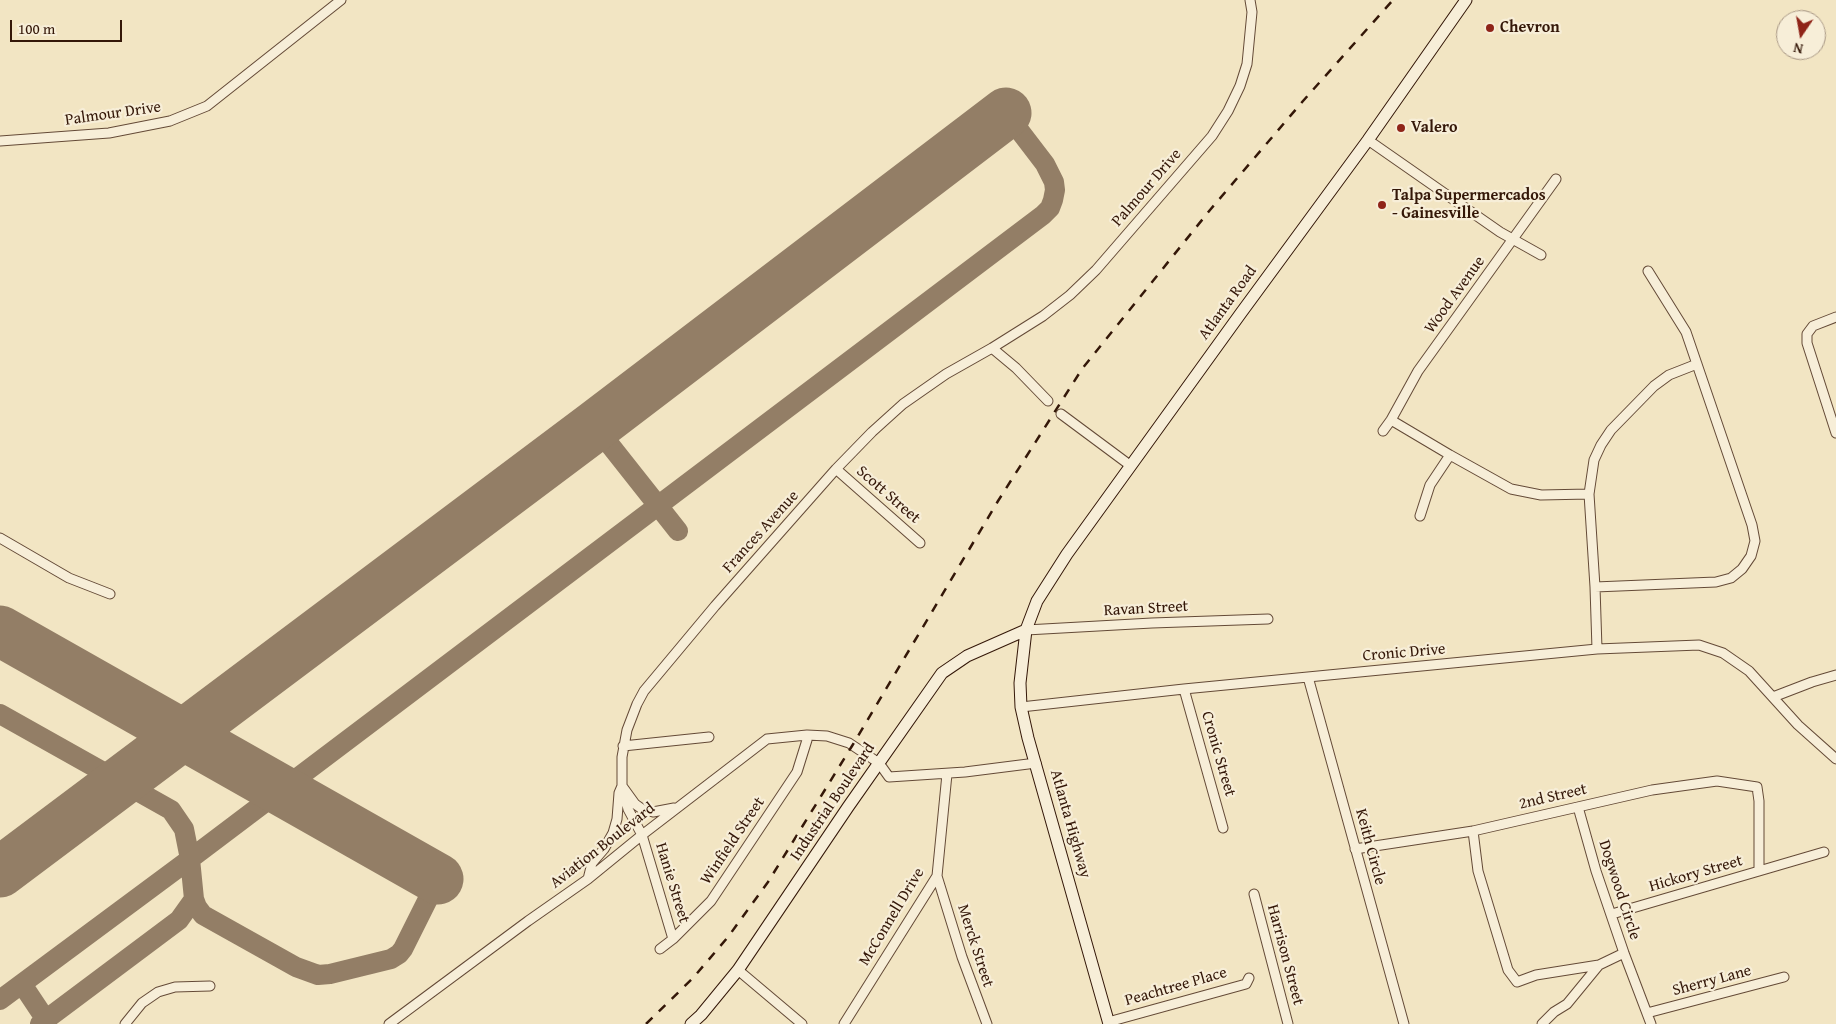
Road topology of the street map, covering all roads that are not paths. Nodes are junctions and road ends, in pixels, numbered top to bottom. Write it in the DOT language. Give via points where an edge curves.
graph roads {
  1 [pos="341,0"];
  2 [pos="1250,0"];
  3 [pos="1466,0"];
  4 [pos="1368,140"];
  5 [pos="0,141"];
  6 [pos="1556,179"];
  7 [pos="1513,240"];
  8 [pos="1542,256"];
  9 [pos="1648,271"];
  10 [pos="1836,317"];
  11 [pos="992,348"];
  12 [pos="1696,364"];
  13 [pos="1048,401"];
  14 [pos="1061,414"];
  15 [pos="1391,420"];
  16 [pos="1383,431"];
  17 [pos="1836,433"];
  18 [pos="1450,455"];
  19 [pos="1130,466"];
  20 [pos="836,469"];
  21 [pos="1589,494"];
  22 [pos="1420,516"];
  23 [pos="0,538"];
  24 [pos="920,543"];
  25 [pos="1595,587"];
  26 [pos="110,594"];
  27 [pos="1268,619"];
  28 [pos="1026,630"];
  29 [pos="1597,650"];
  30 [pos="1836,675"];
  31 [pos="1308,677"];
  32 [pos="1184,689"];
  33 [pos="1773,697"];
  34 [pos="1021,707"];
  35 [pos="806,735"];
  36 [pos="709,737"];
  37 [pos="623,746"];
  38 [pos="1836,760"];
  39 [pos="879,763"];
  40 [pos="1036,763"];
  41 [pos="947,774"];
  42 [pos="622,786"];
  43 [pos="1756,787"];
  44 [pos="679,806"];
  45 [pos="1578,807"];
  46 [pos="1223,828"];
  47 [pos="1473,831"];
  48 [pos="642,835"];
  49 [pos="1355,849"];
  50 [pos="1824,852"];
  51 [pos="1759,871"];
  52 [pos="937,876"];
  53 [pos="588,879"];
  54 [pos="1254,894"];
  55 [pos="1612,914"];
  56 [pos="674,939"];
  57 [pos="660,949"];
  58 [pos="1624,954"];
  59 [pos="1599,965"];
  60 [pos="738,970"];
  61 [pos="1784,977"];
  62 [pos="1249,978"];
  63 [pos="210,986"];
  64 [pos="1647,1013"];
  65 [pos="1109,1023"];
  66 [pos="125,1024"];
  67 [pos="389,1024"];
  68 [pos="691,1024"];
  69 [pos="802,1024"];
  70 [pos="844,1024"];
  71 [pos="987,1024"];
  72 [pos="1288,1024"];
  73 [pos="1404,1024"];
  74 [pos="1542,1024"];
  75 [pos="1651,1024"];
  1 -- 5 [label="street, Palmour Drive" via="207,106 170,121 109,133"];
  2 -- 11 [label="street, Palmour Drive" via="1252,12 1247,64 1228,111 1212,136 1096,270 1043,316"];
  3 -- 4 [label="main road, Atlanta Road"];
  4 -- 7 [label="street"];
  4 -- 19 [label="main road, Atlanta Road"];
  6 -- 7 [label="street, Wood Avenue"];
  7 -- 8 [label="street"];
  7 -- 15 [label="street, Wood Avenue" via="1418,371"];
  9 -- 12 [label="street" via="1686,332"];
  10 -- 17 [label="street" via="1812,326 1807,334 1807,343"];
  11 -- 13 [label="street"];
  11 -- 20 [label="street, Frances Avenue" via="946,374 904,404"];
  12 -- 21 [label="street" via="1654,386 1611,430 1594,460"];
  12 -- 25 [label="street" via="1752,525 1755,541 1751,556 1731,578 1716,582"];
  14 -- 19 [label="street"];
  15 -- 16 [label="street, Wood Avenue"];
  15 -- 18 [label="street"];
  18 -- 21 [label="street" via="1511,489 1541,495"];
  18 -- 22 [label="street" via="1430,486"];
  19 -- 28 [label="main road, Atlanta Road" via="1037,601"];
  20 -- 24 [label="street, Scott Street"];
  20 -- 37 [label="street, Frances Avenue" via="649,684 636,704"];
  21 -- 25 [label="street"];
  23 -- 26 [label="street" via="69,578"];
  25 -- 29 [label="street"];
  27 -- 28 [label="street, Ravan Street"];
  28 -- 34 [label="main road, Atlanta Highway" via="1020,683"];
  28 -- 39 [label="main road, Industrial Boulevard" via="967,656 942,673"];
  29 -- 31 [label="street, Cronic Drive"];
  29 -- 33 [label="street, Cronic Drive" via="1698,646 1723,653 1749,672"];
  30 -- 33 [label="street"];
  31 -- 32 [label="street, Cronic Drive"];
  31 -- 49 [label="street, Keith Circle"];
  32 -- 34 [label="street, Cronic Drive"];
  32 -- 46 [label="street, Cronic Street"];
  33 -- 38 [label="street, Cronic Drive" via="1798,726"];
  34 -- 40 [label="main road, Atlanta Highway"];
  35 -- 39 [label="street, Aviation Boulevard" via="827,736 849,743"];
  35 -- 44 [label="street, Aviation Boulevard" via="767,739"];
  35 -- 56 [label="street, Winfield Street" via="797,772 711,901"];
  36 -- 37 [label="street"];
  37 -- 42 [label="street, Frances Avenue"];
  39 -- 41 [label="street" via="889,777"];
  39 -- 60 [label="main road, Industrial Boulevard"];
  40 -- 41 [label="street"];
  40 -- 65 [label="main road, Atlanta Highway"];
  41 -- 52 [label="street, McConnell Drive"];
  42 -- 44 [label="street" via="634,804 642,809 653,812"];
  42 -- 48 [label="street, Frances Avenue" via="628,809"];
  42 -- 53 [label="street, Frances Avenue" via="612,834 592,863"];
  43 -- 45 [label="street, 2nd Street" via="1717,781 1652,790"];
  43 -- 51 [label="street, Hickory Street"];
  44 -- 48 [label="street, Aviation Boulevard"];
  45 -- 47 [label="street, 2nd Street"];
  45 -- 55 [label="street, Dogwood Circle"];
  47 -- 49 [label="street, 2nd Street"];
  47 -- 59 [label="street, Dogwood Circle" via="1478,871 1508,970 1517,982 1536,975"];
  48 -- 53 [label="street, Aviation Boulevard"];
  48 -- 56 [label="street, Hanie Street"];
  49 -- 73 [label="street, Keith Circle"];
  50 -- 51 [label="street, Hickory Street"];
  51 -- 55 [label="street, Hickory Street"];
  52 -- 70 [label="street, McConnell Drive"];
  52 -- 71 [label="street, Merck Street"];
  53 -- 67 [label="street, Aviation Boulevard"];
  54 -- 72 [label="street, Harrison Street"];
  55 -- 58 [label="street, Dogwood Circle"];
  56 -- 57 [label="street, Winfield Street"];
  58 -- 59 [label="street, Dogwood Circle"];
  58 -- 64 [label="street"];
  59 -- 74 [label="street" via="1566,1004"];
  60 -- 68 [label="main road, Industrial Boulevard"];
  60 -- 69 [label="street"];
  61 -- 64 [label="street, Sherry Lane"];
  62 -- 65 [label="street, Peachtree Place" via="1246,984"];
  63 -- 66 [label="street" via="175,987 158,992 142,1003"];
  64 -- 75 [label="street"];
}
